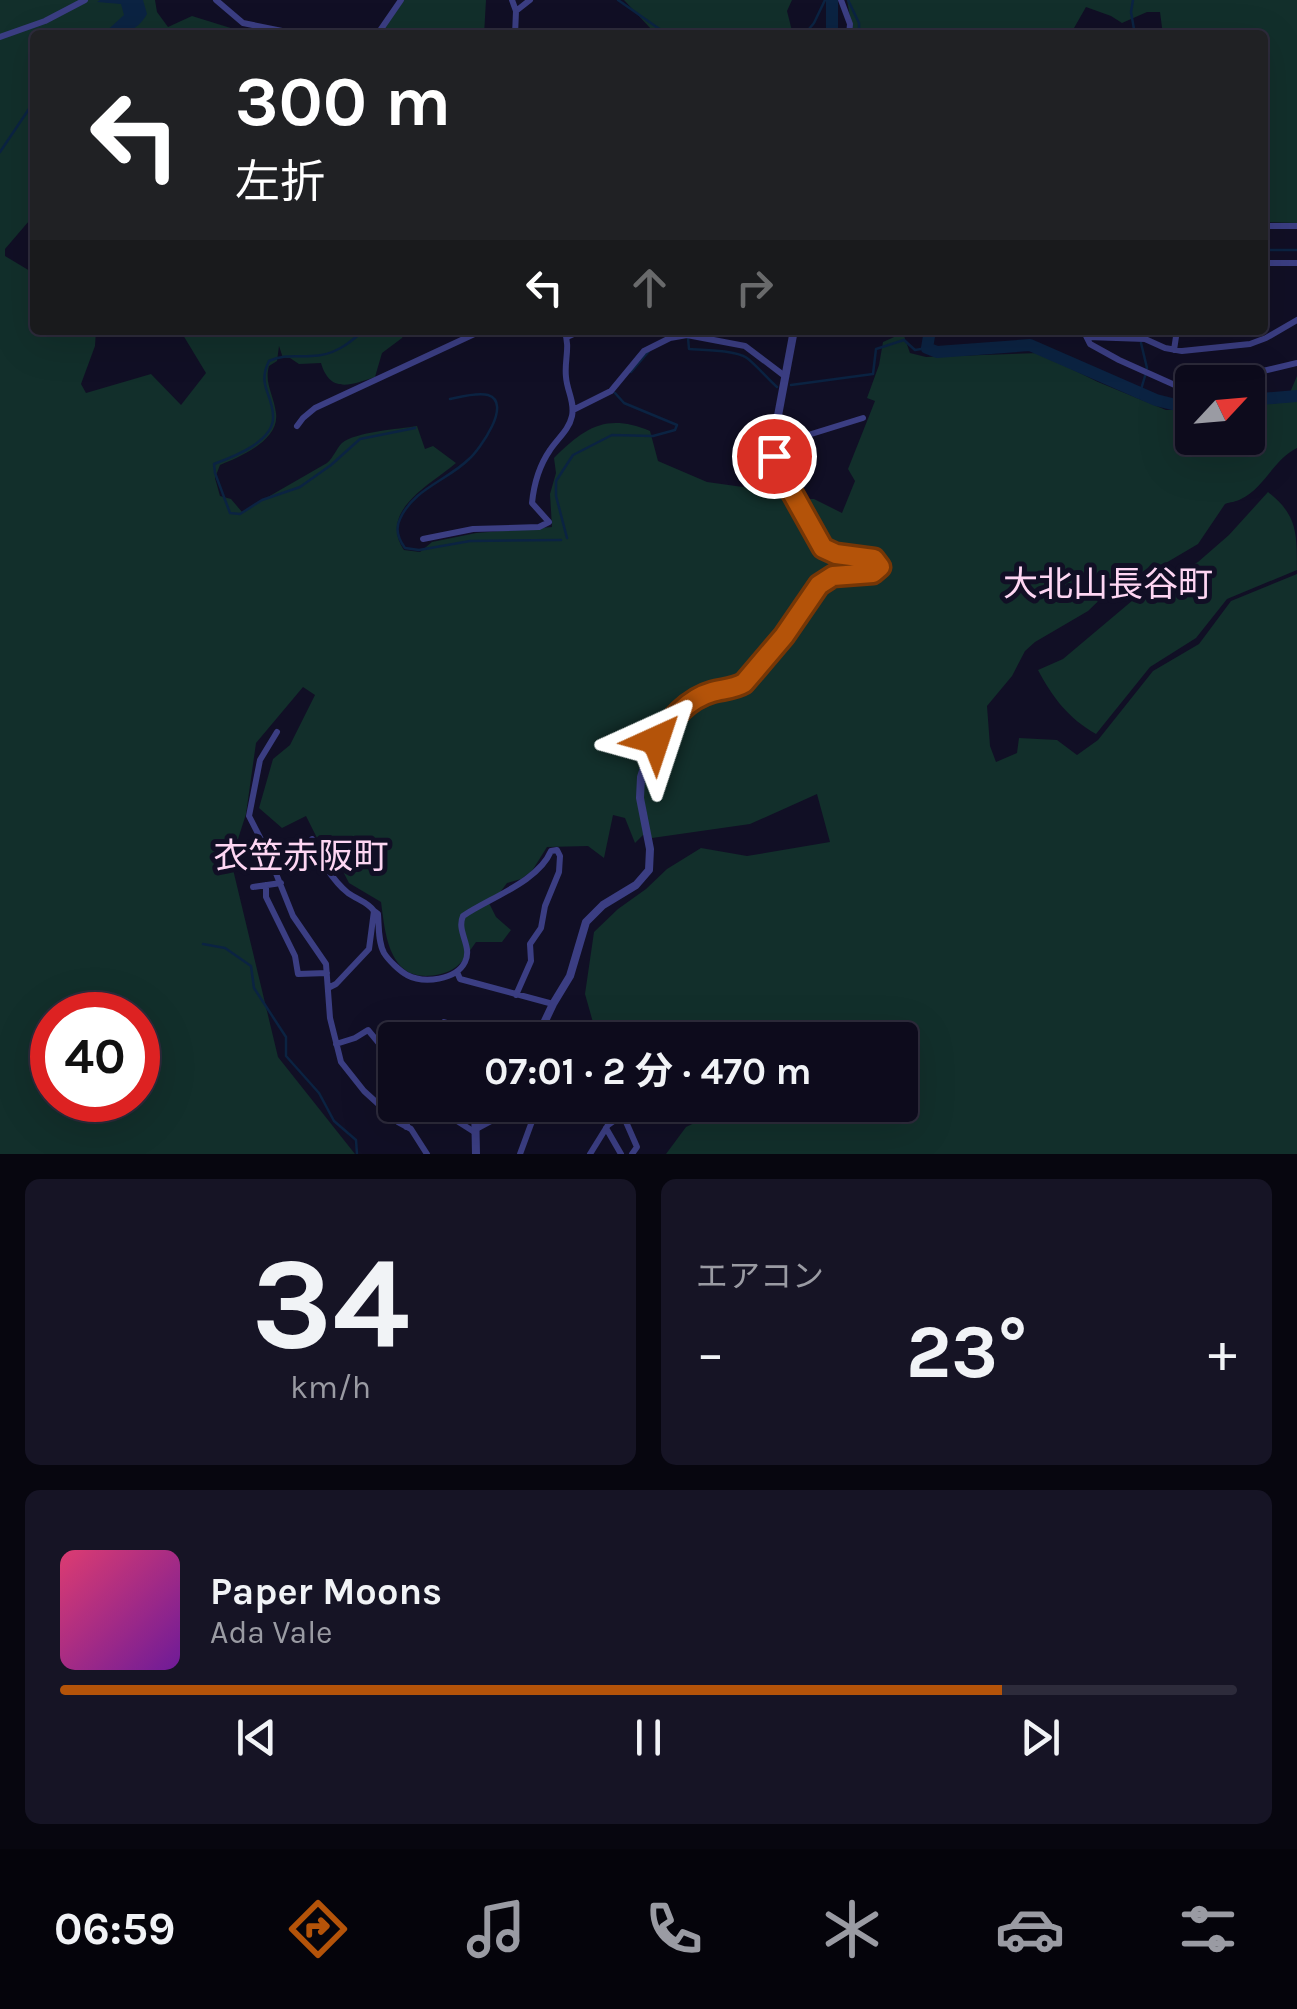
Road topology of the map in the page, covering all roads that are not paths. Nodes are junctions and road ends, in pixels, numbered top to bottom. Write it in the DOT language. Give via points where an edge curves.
graph roads {
  1 [pos="85,0"];
  2 [pos="216,0"];
  3 [pos="401,0"];
  4 [pos="512,0"];
  5 [pos="530,0"];
  6 [pos="841,0"];
  7 [pos="516,12"];
  8 [pos="277,30"];
  9 [pos="380,30"];
  10 [pos="514,30"];
  11 [pos="849,30"];
  12 [pos="0,37"];
  13 [pos="1268,226"];
  14 [pos="1297,226"];
  15 [pos="1297,263"];
  16 [pos="1268,264"];
  17 [pos="1297,320"];
  18 [pos="472,335"];
  19 [pos="565,335"];
  20 [pos="793,335"];
  21 [pos="1086,335"];
  22 [pos="1096,335"];
  23 [pos="1176,335"];
  24 [pos="1174,350"];
  25 [pos="1297,364"];
  26 [pos="1265,371"];
  27 [pos="786,377"];
  28 [pos="1175,386"];
  29 [pos="573,410"];
  30 [pos="863,418"];
  31 [pos="297,426"];
  32 [pos="778,466"];
  33 [pos="423,539"];
  34 [pos="277,732"];
  35 [pos="312,839"];
  36 [pos="281,882"];
  37 [pos="266,885"];
  38 [pos="253,887"];
  39 [pos="374,911"];
  40 [pos="457,972"];
  41 [pos="327,973"];
  42 [pos="328,988"];
  43 [pos="516,995"];
  44 [pos="553,1004"];
  45 [pos="544,1022"];
  46 [pos="378,1042"];
  47 [pos="336,1044"];
  48 [pos="408,1122"];
  49 [pos="461,1122"];
  50 [pos="476,1122"];
  51 [pos="492,1122"];
  52 [pos="530,1122"];
  53 [pos="611,1122"];
  54 [pos="626,1122"];
  55 [pos="406,1127"];
  56 [pos="606,1128"];
  57 [pos="476,1131"];
  58 [pos="427,1154"];
  59 [pos="476,1154"];
  60 [pos="520,1154"];
  61 [pos="590,1154"];
  62 [pos="621,1154"];
  63 [pos="632,1154"];
  1 -- 12 [label="street"];
  2 -- 8 [label="street" via="243,23"];
  3 -- 9 [label="street"];
  4 -- 7 [label="street"];
  5 -- 7 [label="street"];
  6 -- 11 [label="street"];
  7 -- 10 [label="street"];
  13 -- 14 [label="street"];
  15 -- 16 [label="street"];
  17 -- 24 [label="street" via="1250,344"];
  18 -- 31 [label="street" via="315,408"];
  19 -- 29 [label="street"];
  20 -- 27 [label="street"];
  21 -- 28 [label="street" via="1118,360"];
  22 -- 24 [label="street"];
  23 -- 24 [label="street"];
  25 -- 26 [label="street"];
  27 -- 29 [label="street" via="745,346 687,335 656,343 611,391"];
  27 -- 32 [label="street" via="774,437"];
  29 -- 33 [label="street" via="538,472 532,502 548,522"];
  30 -- 32 [label="street" via="792,440"];
  32 -- 44 [label="street" via="823,548 874,559 880,567 819,585 744,683 700,697 668,724 642,777 649,870 586,922 570,976"];
  34 -- 36 [label="street" via="260,760 248,816"];
  35 -- 39 [label="street" via="345,890"];
  36 -- 37 [label="street"];
  36 -- 41 [label="street"];
  37 -- 38 [label="street"];
  37 -- 41 [label="street" via="298,974"];
  39 -- 40 [label="street" via="385,954 406,974"];
  39 -- 42 [label="street" via="369,949"];
  40 -- 43 [label="street" via="460,979"];
  40 -- 43 [label="street" via="467,956 463,916 557,850 558,872"];
  41 -- 42 [label="street"];
  42 -- 47 [label="street"];
  43 -- 44 [label="street"];
  44 -- 45 [label="street"];
  46 -- 47 [label="street" via="368,1030"];
  47 -- 55 [label="street" via="364,1091"];
  48 -- 55 [label="street"];
  49 -- 57 [label="street"];
  50 -- 57 [label="street"];
  51 -- 57 [label="street"];
  52 -- 60 [label="street"];
  53 -- 56 [label="street"];
  54 -- 63 [label="street" via="637,1147"];
  55 -- 58 [label="street"];
  56 -- 61 [label="street"];
  56 -- 62 [label="street"];
  57 -- 59 [label="street"];
}
